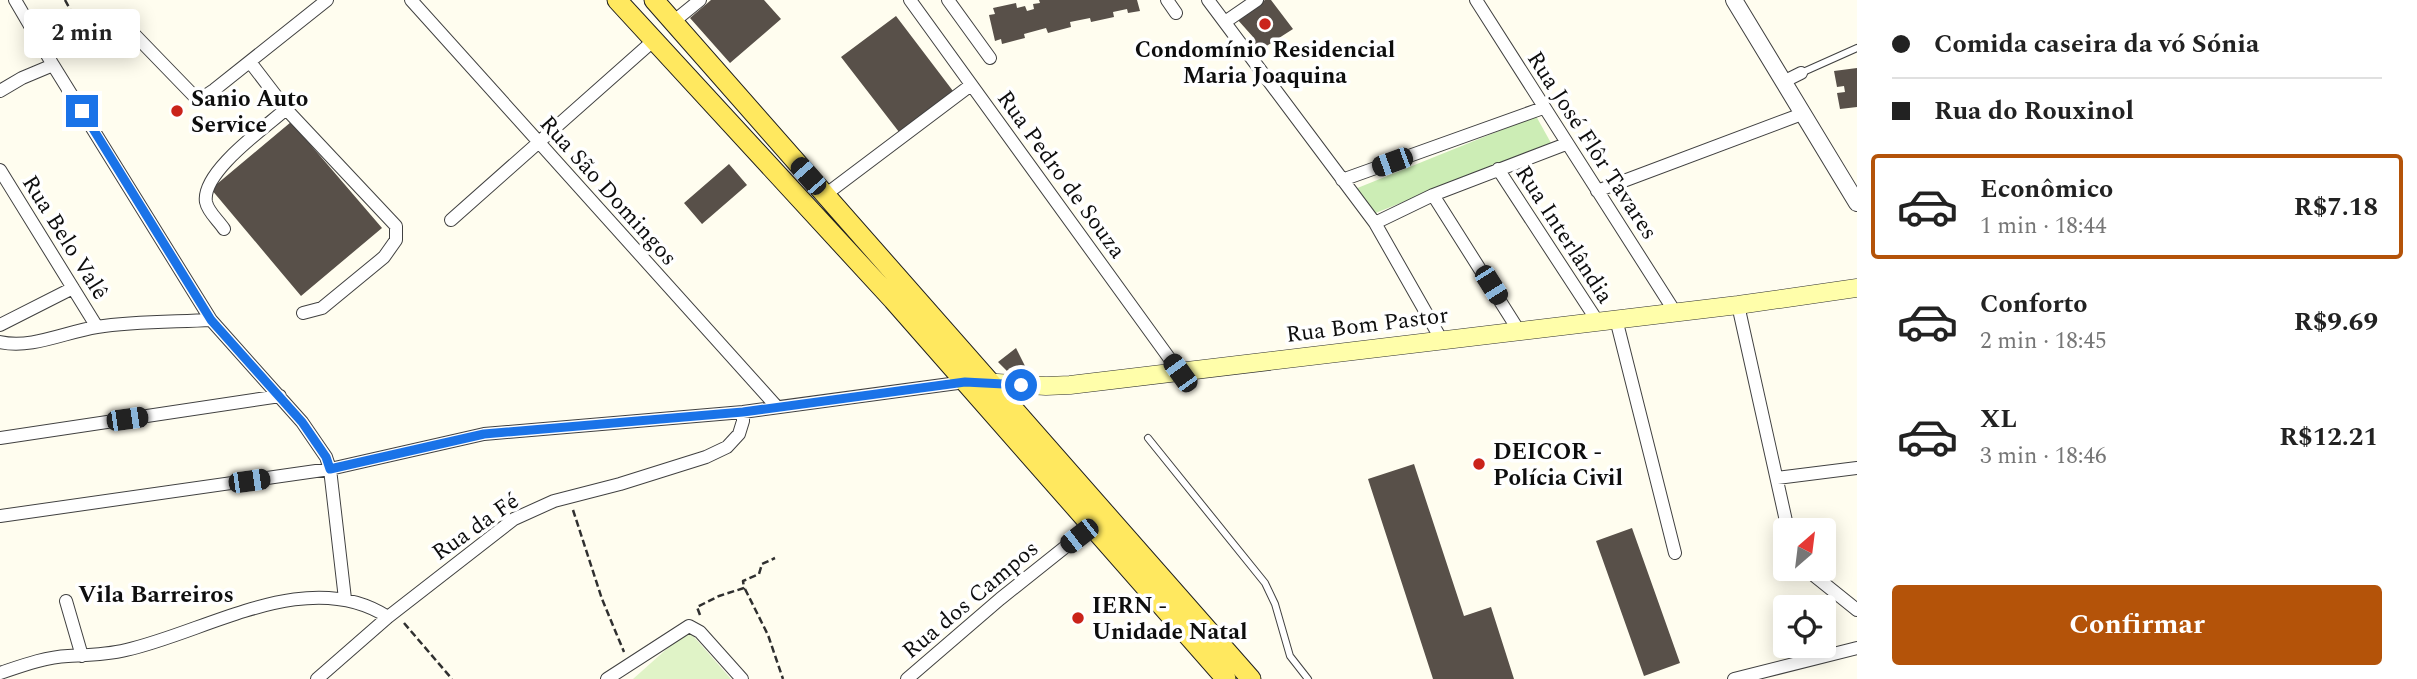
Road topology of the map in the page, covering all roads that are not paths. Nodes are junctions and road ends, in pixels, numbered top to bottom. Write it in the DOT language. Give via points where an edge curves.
graph roads {
  1 [pos="15,0"];
  2 [pos="327,0"];
  3 [pos="411,0"];
  4 [pos="617,0"];
  5 [pos="654,0"];
  6 [pos="700,0"];
  7 [pos="910,0"];
  8 [pos="948,0"];
  9 [pos="1167,0"];
  10 [pos="1208,0"];
  11 [pos="1257,0"];
  12 [pos="1476,0"];
  13 [pos="1734,0"];
  14 [pos="1176,13"];
  15 [pos="673,22"];
  16 [pos="1225,22"];
  17 [pos="132,32"];
  18 [pos="653,41"];
  19 [pos="1857,48"];
  20 [pos="990,58"];
  21 [pos="250,62"];
  22 [pos="53,65"];
  23 [pos="1801,73"];
  24 [pos="1783,82"];
  25 [pos="971,85"];
  26 [pos="0,91"];
  27 [pos="1543,108"];
  28 [pos="286,109"];
  29 [pos="1802,114"];
  30 [pos="538,142"];
  31 [pos="1566,144"];
  32 [pos="0,170"];
  33 [pos="1497,170"];
  34 [pos="1342,180"];
  35 [pos="1597,191"];
  36 [pos="825,195"];
  37 [pos="1433,195"];
  38 [pos="1857,203"];
  39 [pos="451,220"];
  40 [pos="1375,223"];
  41 [pos="224,229"];
  42 [pos="74,288"];
  43 [pos="1857,288"];
  44 [pos="1738,305"];
  45 [pos="1675,312"];
  46 [pos="303,313"];
  47 [pos="211,320"];
  48 [pos="1607,321"];
  49 [pos="0,325"];
  50 [pos="97,327"];
  51 [pos="1519,331"];
  52 [pos="1441,339"];
  53 [pos="0,342"];
  54 [pos="1180,373"];
  55 [pos="965,382"];
  56 [pos="990,383"];
  57 [pos="280,396"];
  58 [pos="777,407"];
  59 [pos="743,412"];
  60 [pos="0,438"];
  61 [pos="1148,438"];
  62 [pos="1857,468"];
  63 [pos="330,469"];
  64 [pos="1777,478"];
  65 [pos="0,516"];
  66 [pos="1785,518"];
  67 [pos="1097,530"];
  68 [pos="1675,552"];
  69 [pos="1821,581"];
  70 [pos="345,599"];
  71 [pos="66,601"];
  72 [pos="1857,610"];
  73 [pos="391,615"];
  74 [pos="1857,648"];
  75 [pos="82,656"];
  76 [pos="1224,668"];
  77 [pos="0,673"];
  78 [pos="317,679"];
  79 [pos="607,679"];
  80 [pos="742,679"];
  81 [pos="907,679"];
  82 [pos="1251,679"];
  83 [pos="1308,679"];
  84 [pos="1734,679"];
  1 -- 22 [label="street"];
  2 -- 21 [label="street"];
  3 -- 30 [label="street, Rua São Domingos"];
  4 -- 18 [label="main road"];
  5 -- 15 [label="main road"];
  6 -- 15 [label="street"];
  7 -- 25 [label="street, Rua Pedro de Souza"];
  8 -- 20 [label="street"];
  9 -- 14 [label="street"];
  10 -- 16 [label="street"];
  11 -- 16 [label="street"];
  12 -- 27 [label="street, Rua José Flôr Tavares"];
  13 -- 24 [label="street"];
  15 -- 36 [label="main road"];
  16 -- 34 [label="street"];
  17 -- 21 [label="street" via="194,96 208,94"];
  18 -- 30 [label="street"];
  18 -- 55 [label="main road"];
  19 -- 23 [label="lane"];
  21 -- 28 [label="street"];
  22 -- 26 [label="street"];
  22 -- 47 [label="street"];
  23 -- 24 [label="street"];
  24 -- 29 [label="street"];
  25 -- 36 [label="street"];
  25 -- 54 [label="street, Rua Pedro de Souza"];
  27 -- 31 [label="street, Rua José Flôr Tavares"];
  27 -- 34 [label="street"];
  28 -- 41 [label="street" via="221,166 207,187 209,210"];
  28 -- 46 [label="street" via="392,220 397,232 384,257 323,308"];
  29 -- 35 [label="street"];
  29 -- 38 [label="street"];
  30 -- 39 [label="street"];
  30 -- 58 [label="street, Rua São Domingos"];
  31 -- 33 [label="street"];
  31 -- 35 [label="street, Rua José Flôr Tavares"];
  32 -- 42 [label="street, Rua Belo Valê"];
  33 -- 37 [label="street"];
  33 -- 48 [label="street, Rua Interlândia"];
  34 -- 40 [label="street"];
  35 -- 45 [label="street, Rua José Flôr Tavares"];
  36 -- 56 [label="main road"];
  37 -- 40 [label="street"];
  37 -- 51 [label="street"];
  40 -- 52 [label="street"];
  42 -- 49 [label="street"];
  42 -- 50 [label="street, Rua Belo Valê"];
  43 -- 44 [label="main road, Rua Bom Pastor"];
  44 -- 45 [label="main road, Rua Bom Pastor"];
  44 -- 64 [label="street"];
  45 -- 48 [label="main road, Rua Bom Pastor"];
  47 -- 50 [label="street"];
  47 -- 57 [label="street"];
  48 -- 51 [label="main road, Rua Bom Pastor"];
  48 -- 68 [label="street, Rua Interlândia"];
  50 -- 53 [label="street" via="48,339"];
  51 -- 52 [label="main road, Rua Bom Pastor"];
  52 -- 54 [label="main road, Rua Bom Pastor"];
  54 -- 56 [label="main road, Rua Bom Pastor" via="1046,386"];
  55 -- 56 [label="main road, Rua Bom Pastor"];
  55 -- 58 [label="street"];
  55 -- 67 [label="main road"];
  56 -- 76 [label="main road"];
  57 -- 60 [label="street"];
  57 -- 63 [label="street" via="315,439"];
  58 -- 59 [label="street"];
  59 -- 63 [label="street" via="484,434"];
  59 -- 73 [label="street, Rua da Fé" via="739,434 727,447 532,510"];
  61 -- 83 [label="lane" via="1265,583 1290,656"];
  62 -- 64 [label="street"];
  63 -- 65 [label="street"];
  63 -- 70 [label="street"];
  64 -- 66 [label="street"];
  67 -- 76 [label="main road"];
  67 -- 81 [label="street, Rua dos Campos" via="1079,536"];
  69 -- 72 [label="street"];
  70 -- 73 [label="street"];
  70 -- 75 [label="street" via="273,604 129,650"];
  71 -- 75 [label="street"];
  73 -- 78 [label="street, Rua da Fé"];
  74 -- 84 [label="street"];
  75 -- 77 [label="street" via="44,660"];
  76 -- 82 [label="main road"];
  79 -- 80 [label="street" via="689,626 700,632"];
}
